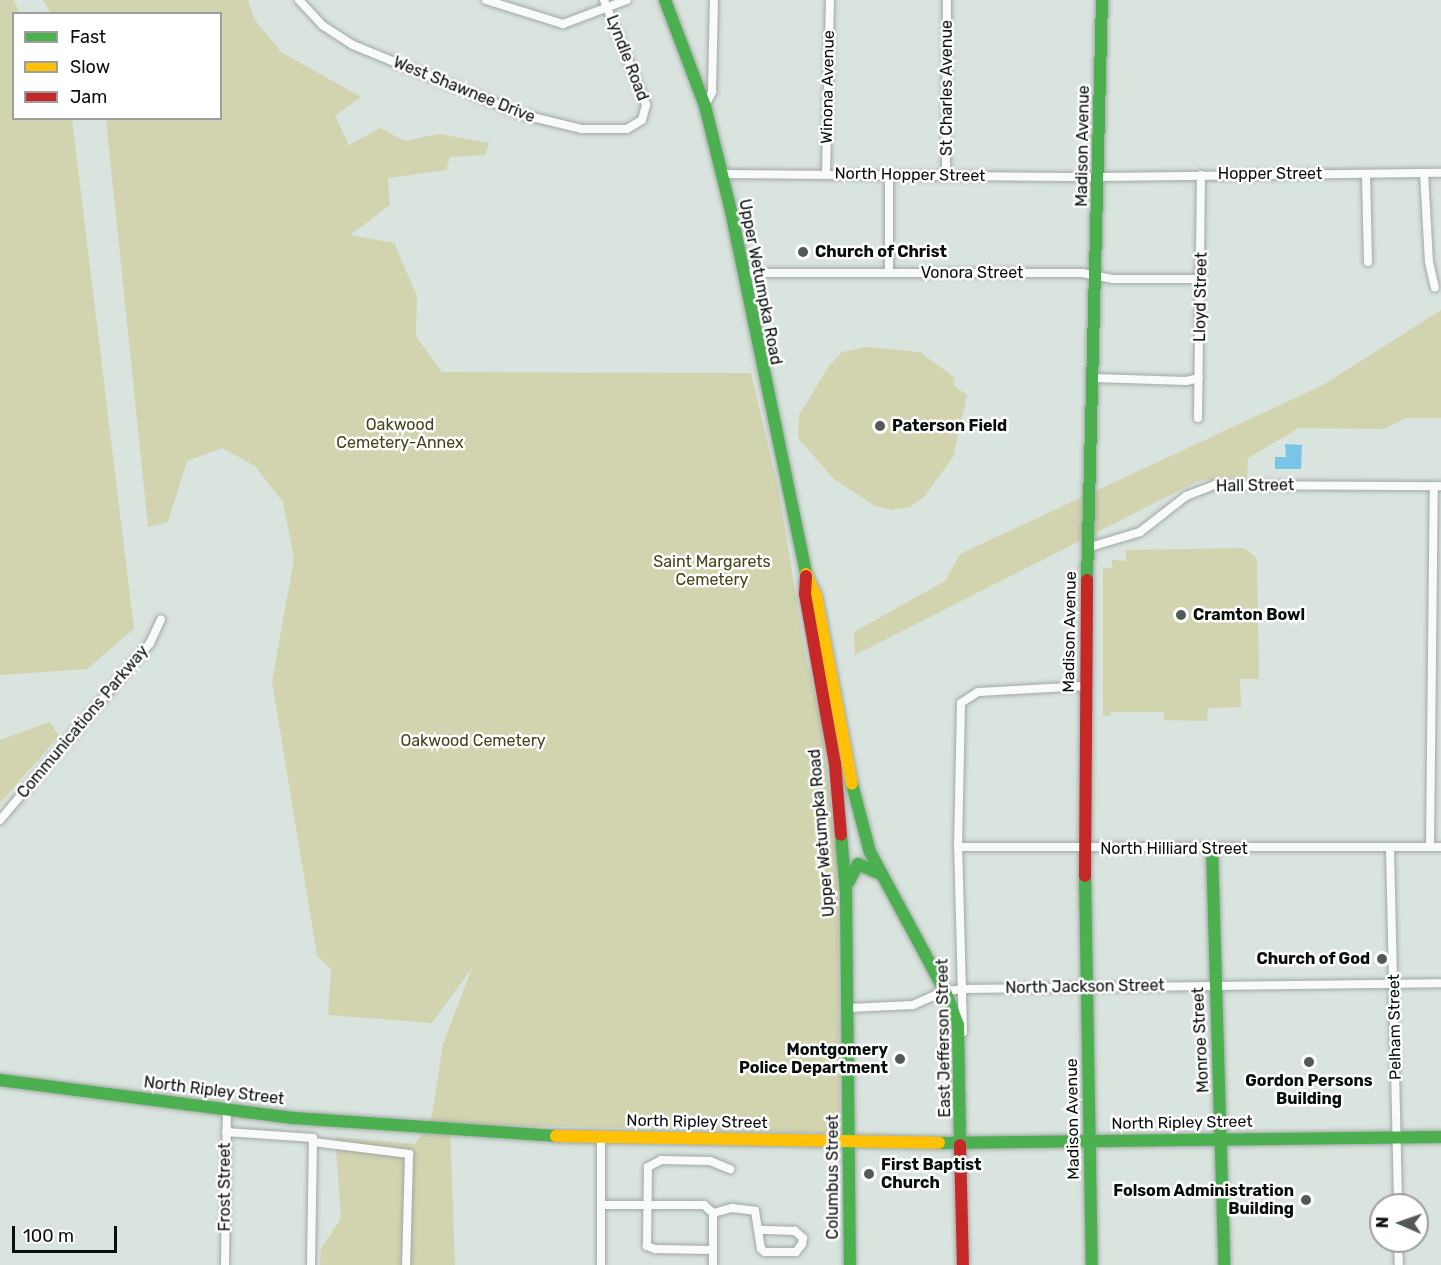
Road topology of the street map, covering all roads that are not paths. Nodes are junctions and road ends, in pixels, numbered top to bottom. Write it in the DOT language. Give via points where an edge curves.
graph roads {
  1 [pos="299,0"];
  2 [pos="486,0"];
  3 [pos="627,0"];
  4 [pos="665,0"];
  5 [pos="714,0"];
  6 [pos="830,0"];
  7 [pos="947,0"];
  8 [pos="1102,0"];
  9 [pos="606,4"];
  10 [pos="705,106"];
  11 [pos="644,117"];
  12 [pos="1441,173"];
  13 [pos="722,174"];
  14 [pos="826,174"];
  15 [pos="1366,174"];
  16 [pos="1424,174"];
  17 [pos="890,175"];
  18 [pos="946,175"];
  19 [pos="1201,175"];
  20 [pos="1098,177"];
  21 [pos="1368,262"];
  22 [pos="742,273"];
  23 [pos="889,273"];
  24 [pos="1097,276"];
  25 [pos="1201,279"];
  26 [pos="1435,287"];
  27 [pos="1094,378"];
  28 [pos="1199,378"];
  29 [pos="1198,418"];
  30 [pos="1437,486"];
  31 [pos="1087,548"];
  32 [pos="161,619"];
  33 [pos="817,629"];
  34 [pos="1086,687"];
  35 [pos="835,730"];
  36 [pos="0,820"];
  37 [pos="958,847"];
  38 [pos="1430,847"];
  39 [pos="1441,847"];
  40 [pos="1085,848"];
  41 [pos="1390,848"];
  42 [pos="1212,849"];
  43 [pos="880,874"];
  44 [pos="846,893"];
  45 [pos="1395,983"];
  46 [pos="1441,983"];
  47 [pos="1216,985"];
  48 [pos="1088,986"];
  49 [pos="963,989"];
  50 [pos="945,991"];
  51 [pos="849,1008"];
  52 [pos="961,1061"];
  53 [pos="0,1080"];
  54 [pos="850,1089"];
  55 [pos="227,1108"];
  56 [pos="226,1132"];
  57 [pos="601,1136"];
  58 [pos="1397,1136"];
  59 [pos="1441,1137"];
  60 [pos="1222,1138"];
  61 [pos="313,1140"];
  62 [pos="850,1141"];
  63 [pos="1090,1141"];
  64 [pos="961,1143"];
  65 [pos="729,1169"];
  66 [pos="1398,1193"];
  67 [pos="647,1204"];
  68 [pos="601,1205"];
  69 [pos="713,1213"];
  70 [pos="760,1230"];
  71 [pos="713,1250"];
  72 [pos="225,1265"];
  73 [pos="311,1265"];
  74 [pos="406,1265"];
  75 [pos="601,1265"];
  76 [pos="713,1265"];
  77 [pos="850,1265"];
  78 [pos="963,1265"];
  79 [pos="1092,1265"];
  80 [pos="1224,1265"];
  1 -- 11 [label="street, West Shawnee Drive" via="322,25 352,45 544,122 582,129 621,130 634,127"];
  2 -- 9 [label="street" via="555,23 573,22"];
  3 -- 9 [label="street"];
  4 -- 10 [label="main road, Upper Wetumpka Road"];
  5 -- 10 [label="street" via="712,92"];
  6 -- 14 [label="street, Winona Avenue"];
  7 -- 18 [label="street, St Charles Avenue"];
  8 -- 20 [label="main road, Madison Avenue"];
  9 -- 11 [label="street, Lyndle Road" via="643,94"];
  10 -- 13 [label="main road, Upper Wetumpka Road"];
  12 -- 16 [label="street, Hopper Street"];
  13 -- 14 [label="street, North Hopper Street"];
  13 -- 22 [label="main road, Upper Wetumpka Road"];
  14 -- 17 [label="street, North Hopper Street"];
  15 -- 16 [label="street, Hopper Street"];
  15 -- 19 [label="street, Hopper Street"];
  15 -- 21 [label="street"];
  16 -- 26 [label="street" via="1429,262"];
  17 -- 18 [label="street, North Hopper Street"];
  17 -- 23 [label="street"];
  18 -- 20 [label="street, North Hopper Street"];
  19 -- 20 [label="street, Hopper Street"];
  19 -- 25 [label="street, Lloyd Street"];
  20 -- 24 [label="main road, Madison Avenue"];
  22 -- 23 [label="street, Vonora Street"];
  22 -- 33 [label="main road, Upper Wetumpka Road" via="806,576 805,594"];
  23 -- 24 [label="street, Vonora Street"];
  24 -- 25 [label="street, Vonora Street"];
  24 -- 27 [label="main road, Madison Avenue"];
  25 -- 28 [label="street, Lloyd Street"];
  27 -- 28 [label="street"];
  27 -- 31 [label="main road, Madison Avenue"];
  28 -- 29 [label="street, Lloyd Street"];
  30 -- 31 [label="street, Hall Street" via="1215,485 1186,496 1140,532"];
  30 -- 38 [label="street"];
  31 -- 34 [label="main road, Madison Avenue"];
  32 -- 36 [label="street, Communications Parkway" via="144,651"];
  33 -- 35 [label="main road, Upper Wetumpka Road" via="820,684"];
  33 -- 35 [label="main road, Upper Wetumpka Road" via="833,677"];
  34 -- 37 [label="street, East Jefferson Street" via="978,692 963,699"];
  34 -- 40 [label="main road, Madison Avenue"];
  35 -- 43 [label="main road, Upper Wetumpka Road" via="858,814"];
  35 -- 44 [label="main road, Upper Wetumpka Road"];
  37 -- 40 [label="street, North Hilliard Street"];
  37 -- 49 [label="street, East Jefferson Street" via="959,976"];
  38 -- 39 [label="street, North Hilliard Street"];
  38 -- 41 [label="street, North Hilliard Street"];
  40 -- 42 [label="street, North Hilliard Street"];
  40 -- 48 [label="main road, Madison Avenue"];
  41 -- 42 [label="street, North Hilliard Street"];
  41 -- 45 [label="street, Pelham Street"];
  42 -- 47 [label="main road, Monroe Street"];
  43 -- 44 [label="main road" via="864,865 854,866"];
  43 -- 50 [label="main road, Upper Wetumpka Road"];
  44 -- 51 [label="main road, Upper Wetumpka Road"];
  45 -- 46 [label="street, North Jackson Street"];
  45 -- 47 [label="street, North Jackson Street"];
  45 -- 58 [label="street, Pelham Street"];
  47 -- 48 [label="street, North Jackson Street"];
  47 -- 60 [label="main road, Monroe Street"];
  48 -- 49 [label="street, North Jackson Street"];
  48 -- 63 [label="main road, Madison Avenue"];
  49 -- 50 [label="street, North Jackson Street"];
  49 -- 52 [label="street, East Jefferson Street"];
  50 -- 51 [label="street, North Jackson Street" via="913,1005"];
  50 -- 52 [label="main road, Upper Wetumpka Road" via="958,1025"];
  51 -- 54 [label="main road, Upper Wetumpka Road"];
  52 -- 64 [label="main road, East Jefferson Street"];
  53 -- 55 [label="main road, North Ripley Street"];
  54 -- 62 [label="main road, Columbus Street"];
  55 -- 56 [label="street, Frost Street"];
  55 -- 57 [label="main road, North Ripley Street" via="403,1129"];
  56 -- 61 [label="street"];
  56 -- 72 [label="street, Frost Street"];
  57 -- 62 [label="main road, North Ripley Street"];
  57 -- 68 [label="street"];
  58 -- 59 [label="main road, North Ripley Street"];
  58 -- 60 [label="main road, North Ripley Street"];
  58 -- 66 [label="street, Pelham Street"];
  60 -- 63 [label="main road, North Ripley Street"];
  60 -- 80 [label="main road, Monroe Street"];
  61 -- 73 [label="street"];
  61 -- 74 [label="street" via="404,1151 411,1157"];
  62 -- 64 [label="main road, North Ripley Street"];
  62 -- 77 [label="main road, Columbus Street"];
  63 -- 64 [label="main road, North Ripley Street"];
  63 -- 79 [label="main road, Madison Avenue"];
  64 -- 78 [label="main road, East Jefferson Street"];
  65 -- 67 [label="street" via="710,1161 656,1160 648,1167"];
  67 -- 68 [label="street"];
  67 -- 69 [label="street" via="698,1204"];
  67 -- 71 [label="street" via="647,1246 651,1249"];
  68 -- 75 [label="street"];
  69 -- 70 [label="street" via="751,1209 758,1215"];
  69 -- 71 [label="street"];
  70 -- 70 [label="street" via="761,1249 765,1252 800,1249 803,1238 795,1231"];
  71 -- 76 [label="street"];
}
